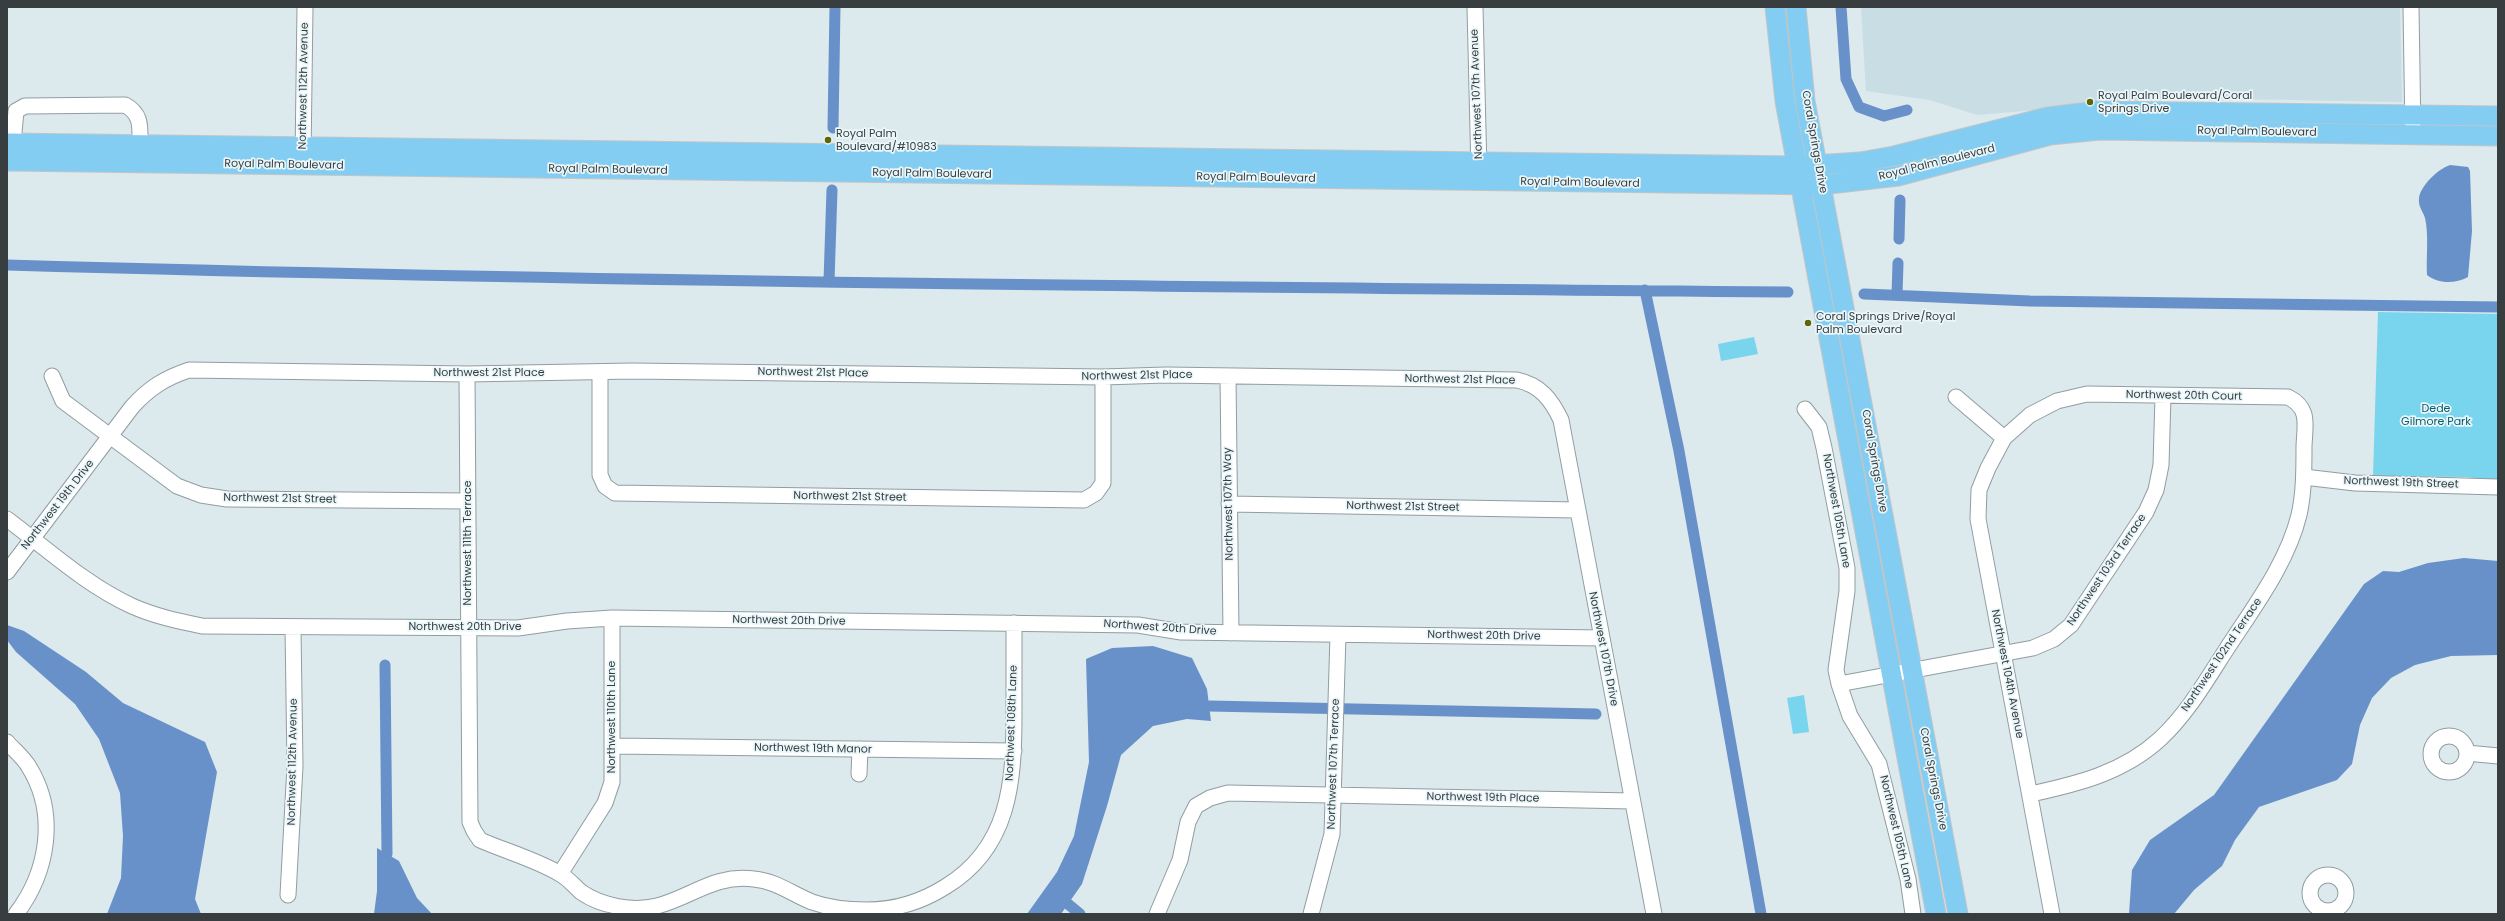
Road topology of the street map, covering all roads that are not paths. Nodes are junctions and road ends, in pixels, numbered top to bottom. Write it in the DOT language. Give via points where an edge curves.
graph roads {
  1 [pos="305,7"];
  2 [pos="1475,7"];
  3 [pos="1775,7"];
  4 [pos="1796,7"];
  5 [pos="2411,7"];
  6 [pos="2412,115"];
  7 [pos="2498,116"];
  8 [pos="2412,135"];
  9 [pos="2498,136"];
  10 [pos="10,143"];
  11 [pos="140,144"];
  12 [pos="303,146"];
  13 [pos="7,161"];
  14 [pos="1479,162"];
  15 [pos="1818,165"];
  16 [pos="303,166"];
  17 [pos="1797,166"];
  18 [pos="1479,181"];
  19 [pos="1800,185"];
  20 [pos="1821,185"];
  21 [pos="600,373"];
  22 [pos="467,374"];
  23 [pos="52,376"];
  24 [pos="1228,376"];
  25 [pos="1103,377"];
  26 [pos="1541,390"];
  27 [pos="2163,396"];
  28 [pos="1956,397"];
  29 [pos="1805,410"];
  30 [pos="110,438"];
  31 [pos="2004,438"];
  32 [pos="2304,477"];
  33 [pos="2498,487"];
  34 [pos="468,501"];
  35 [pos="1229,504"];
  36 [pos="1577,510"];
  37 [pos="7,519"];
  38 [pos="32,538"];
  39 [pos="7,572"];
  40 [pos="612,618"];
  41 [pos="1014,623"];
  42 [pos="294,628"];
  43 [pos="469,628"];
  44 [pos="1231,632"];
  45 [pos="1338,635"];
  46 [pos="1601,638"];
  47 [pos="2003,653"];
  48 [pos="1912,671"];
  49 [pos="1891,675"];
  50 [pos="1839,684"];
  51 [pos="7,742"];
  52 [pos="613,746"];
  53 [pos="860,749"];
  54 [pos="1014,751"];
  55 [pos="2467,753"];
  56 [pos="2498,756"];
  57 [pos="859,774"];
  58 [pos="2031,794"];
  59 [pos="1334,795"];
  60 [pos="1632,801"];
  61 [pos="560,874"];
  62 [pos="288,895"];
  63 [pos="16,914"];
  64 [pos="1157,914"];
  65 [pos="1312,914"];
  66 [pos="1654,914"];
  67 [pos="1913,914"];
  68 [pos="1936,914"];
  69 [pos="1958,914"];
  70 [pos="2052,914"];
  1 -- 12 [label="street, Northwest 112th Avenue"];
  2 -- 14 [label="street, Northwest 107th Avenue"];
  3 -- 17 [label="main road, Coral Springs Drive" via="1785,101"];
  4 -- 15 [label="main road, Coral Springs Drive" via="1805,101"];
  5 -- 6 [label="street"];
  6 -- 7 [label="main road, Royal Palm Boulevard"];
  6 -- 8 [label="street"];
  6 -- 15 [label="main road, Royal Palm Boulevard" via="2098,111 2041,118 1894,156"];
  8 -- 9 [label="main road, Royal Palm Boulevard"];
  8 -- 20 [label="main road, Royal Palm Boulevard" via="2100,130 2050,135 1898,176"];
  10 -- 11 [label="main road, Royal Palm Boulevard"];
  10 -- 11 [label="street" via="16,111 25,106 125,105 135,110 139,119"];
  11 -- 12 [label="main road, Royal Palm Boulevard"];
  12 -- 14 [label="main road, Royal Palm Boulevard"];
  12 -- 16 [label="street, Northwest 112th Avenue"];
  13 -- 16 [label="main road, Royal Palm Boulevard"];
  14 -- 17 [label="main road, Royal Palm Boulevard"];
  14 -- 18 [label="street, Northwest 107th Avenue"];
  15 -- 17 [label="main road, Royal Palm Boulevard"];
  15 -- 20 [label="main road, Coral Springs Drive"];
  16 -- 18 [label="main road, Royal Palm Boulevard"];
  17 -- 19 [label="main road, Coral Springs Drive"];
  18 -- 19 [label="main road, Royal Palm Boulevard"];
  19 -- 20 [label="main road, Royal Palm Boulevard"];
  19 -- 49 [label="main road, Coral Springs Drive"];
  20 -- 48 [label="main road, Coral Springs Drive"];
  21 -- 22 [label="street, Northwest 21st Place"];
  21 -- 25 [label="street, Northwest 21st Place" via="632,371"];
  21 -- 25 [label="street, Northwest 21st Street" via="600,475 605,486 615,493 918,499 1084,500 1096,493 1103,483"];
  22 -- 30 [label="street, Northwest 21st Place" via="189,370 167,378 148,390"];
  22 -- 34 [label="street, Northwest 111th Terrace"];
  23 -- 30 [label="street, Northwest 21st Street" via="63,401"];
  24 -- 25 [label="street, Northwest 21st Place"];
  24 -- 26 [label="street, Northwest 21st Place" via="1517,380"];
  24 -- 35 [label="street, Northwest 107th Way"];
  26 -- 36 [label="street, Northwest 107th Drive" via="1552,401 1561,420"];
  27 -- 31 [label="street, Northwest 20th Court" via="2087,394 2070,397 2030,415"];
  27 -- 32 [label="street, Northwest 20th Court" via="2288,397 2299,403 2305,415"];
  27 -- 47 [label="street, Northwest 103rd Terrace" via="2161,465 2156,490 2146,512 2071,625 2054,639 2033,648"];
  28 -- 31 [label="street"];
  29 -- 50 [label="street, Northwest 105th Lane" via="1819,427 1847,568 1846,599 1836,670"];
  30 -- 34 [label="street, Northwest 21st Street" via="177,486 201,495 227,499"];
  30 -- 38 [label="street, Northwest 19th Drive"];
  31 -- 47 [label="street, Northwest 104th Avenue" via="1979,490 1978,519"];
  32 -- 33 [label="street, Northwest 19th Street" via="2355,483"];
  32 -- 58 [label="street, Northwest 102nd Terrace" via="2299,515 2287,548 2266,588 2188,707 2159,740 2123,765 2085,782"];
  34 -- 43 [label="street, Northwest 111th Terrace"];
  35 -- 36 [label="street, Northwest 21st Street"];
  35 -- 44 [label="street, Northwest 107th Way"];
  36 -- 46 [label="street, Northwest 107th Drive"];
  37 -- 38 [label="street, Northwest 20th Drive"];
  38 -- 39 [label="street, Northwest 19th Drive"];
  38 -- 42 [label="street, Northwest 20th Drive" via="105,592 163,618 202,626"];
  40 -- 41 [label="street, Northwest 20th Drive"];
  40 -- 43 [label="street, Northwest 20th Drive" via="518,628"];
  40 -- 52 [label="street, Northwest 110th Lane"];
  41 -- 44 [label="street, Northwest 20th Drive" via="1138,625 1182,632"];
  41 -- 54 [label="street, Northwest 108th Lane"];
  42 -- 43 [label="street, Northwest 20th Drive"];
  42 -- 62 [label="street, Northwest 112th Avenue" via="295,766"];
  43 -- 61 [label="street, Northwest 111th Terrace" via="470,822 480,840"];
  44 -- 45 [label="street, Northwest 20th Drive"];
  45 -- 46 [label="street, Northwest 20th Drive"];
  45 -- 59 [label="street, Northwest 107th Terrace"];
  46 -- 60 [label="street, Northwest 107th Drive"];
  47 -- 48 [label="street, Northwest 103rd Terrace"];
  47 -- 58 [label="street, Northwest 104th Avenue"];
  48 -- 49 [label="street, Northwest 103rd Terrace"];
  48 -- 69 [label="main road, Coral Springs Drive"];
  49 -- 50 [label="street, Northwest 103rd Terrace"];
  49 -- 68 [label="main road, Coral Springs Drive"];
  50 -- 67 [label="street, Northwest 105th Lane" via="1850,716 1879,764 1906,871"];
  51 -- 63 [label="street" via="29,767 42,796 48,826 37,881"];
  52 -- 53 [label="street, Northwest 19th Manor"];
  52 -- 61 [label="street, Northwest 110th Lane" via="612,782 605,802"];
  53 -- 54 [label="street, Northwest 19th Manor"];
  53 -- 57 [label="street"];
  54 -- 61 [label="street, Northwest 108th Lane" via="1006,811 993,840 976,862 956,880 927,898 897,908 840,909 820,904 774,883 737,878 718,880 656,906 634,908 610,905 583,893"];
  55 -- 56 [label="street"];
  58 -- 70 [label="street, Northwest 104th Avenue"];
  59 -- 60 [label="street, Northwest 19th Place"];
  59 -- 64 [label="street" via="1228,792 1196,806 1188,822 1180,860"];
  59 -- 65 [label="street, Northwest 107th Terrace" via="1332,834"];
  60 -- 66 [label="street, Northwest 107th Drive"];
}
